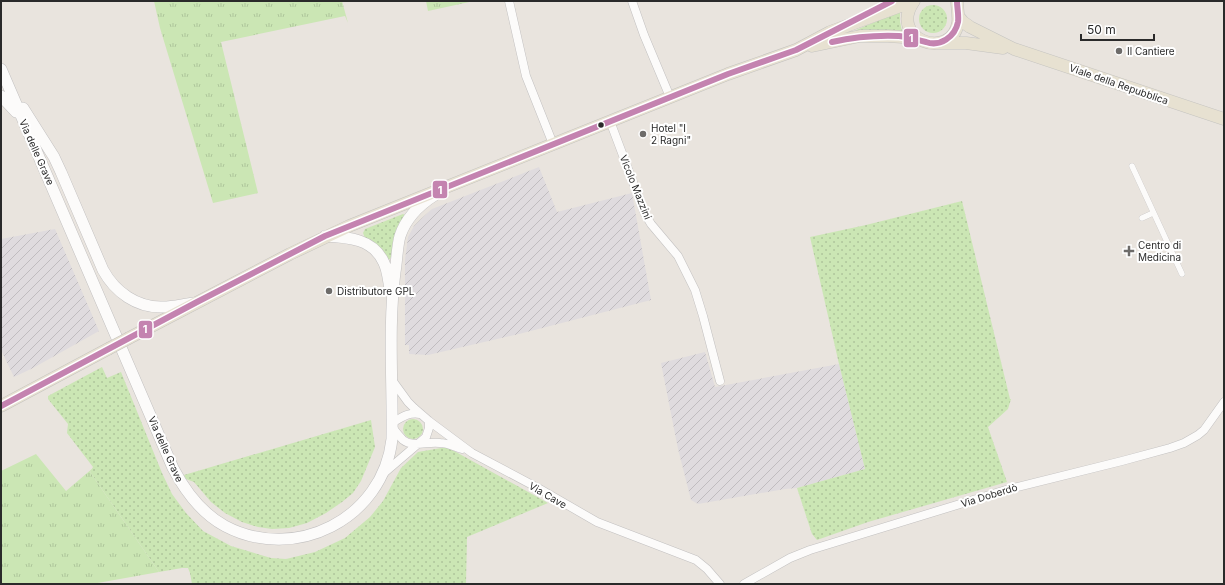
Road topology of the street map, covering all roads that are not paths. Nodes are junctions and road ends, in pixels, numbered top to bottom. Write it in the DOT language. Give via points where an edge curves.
graph roads {
  1 [pos="509,1"];
  2 [pos="632,1"];
  3 [pos="892,1"];
  4 [pos="914,1"];
  5 [pos="956,7"];
  6 [pos="830,32"];
  7 [pos="917,38"];
  8 [pos="937,44"];
  9 [pos="1014,49"];
  10 [pos="796,50"];
  11 [pos="1,69"];
  12 [pos="6,81"];
  13 [pos="1,96"];
  14 [pos="670,97"];
  15 [pos="21,116"];
  16 [pos="1224,119"];
  17 [pos="610,121"];
  18 [pos="553,144"];
  19 [pos="1132,166"];
  20 [pos="452,185"];
  21 [pos="1153,212"];
  22 [pos="1142,218"];
  23 [pos="325,236"];
  24 [pos="1182,274"];
  25 [pos="392,298"];
  26 [pos="197,302"];
  27 [pos="392,380"];
  28 [pos="720,381"];
  29 [pos="1224,402"];
  30 [pos="1,406"];
  31 [pos="420,414"];
  32 [pos="429,421"];
  33 [pos="392,425"];
  34 [pos="418,444"];
  35 [pos="472,453"];
  36 [pos="383,474"];
  37 [pos="720,584"];
  38 [pos="744,584"];
  1 -- 18 [label="street" via="526,76"];
  2 -- 14 [label="street"];
  3 -- 6 [label="main road"];
  4 -- 6 [label="main road"];
  4 -- 7 [label="main road" via="908,13 908,20 909,27"];
  5 -- 8 [label="main road" via="958,24 955,31"];
  5 -- 9 [label="main road" via="964,22"];
  6 -- 10 [label="main road"];
  7 -- 8 [label="main road" via="923,42"];
  7 -- 10 [label="main road" via="860,36"];
  8 -- 9 [label="main road" via="966,43"];
  9 -- 16 [label="main road, Viale della Repubblica"];
  10 -- 14 [label="main road"];
  11 -- 12 [label="main road, Via delle Grave"];
  12 -- 15 [label="main road, Via delle Grave"];
  12 -- 26 [label="main road" via="54,157 103,270 115,288 133,300 154,307"];
  13 -- 15 [label="main road"];
  14 -- 17 [label="main road"];
  15 -- 36 [label="main road, Via delle Grave" via="173,468 191,498 212,517 237,531 260,538 298,538 324,530 348,517 366,499"];
  17 -- 18 [label="main road"];
  17 -- 28 [label="street, Vicolo Mazzini" via="645,214 678,256 695,290"];
  18 -- 20 [label="main road"];
  19 -- 21 [label="street"];
  20 -- 23 [label="main road"];
  20 -- 25 [label="main road, Via delle Grave" via="426,201 412,214 400,236"];
  21 -- 22 [label="street"];
  21 -- 24 [label="street"];
  23 -- 25 [label="main road, Via delle Grave" via="352,238 366,243 376,251 384,262"];
  23 -- 26 [label="main road"];
  25 -- 27 [label="main road, Via delle Grave"];
  26 -- 30 [label="main road, bridge"];
  27 -- 31 [label="street, Via Cave"];
  27 -- 33 [label="main road, Via delle Grave"];
  29 -- 38 [label="street, Via Doberdò" via="1204,430 1184,443 1157,453 1009,489 810,550 790,558"];
  31 -- 32 [label="street, Via Cave"];
  31 -- 33 [label="street" via="411,413"];
  32 -- 34 [label="street" via="428,433"];
  32 -- 35 [label="street, Via Cave"];
  33 -- 34 [label="street" via="403,440"];
  33 -- 36 [label="main road, Via delle Grave" via="391,451"];
  34 -- 35 [label="street" via="440,442"];
  34 -- 36 [label="street"];
  35 -- 37 [label="street, Via Cave" via="597,522 696,560"];
}
